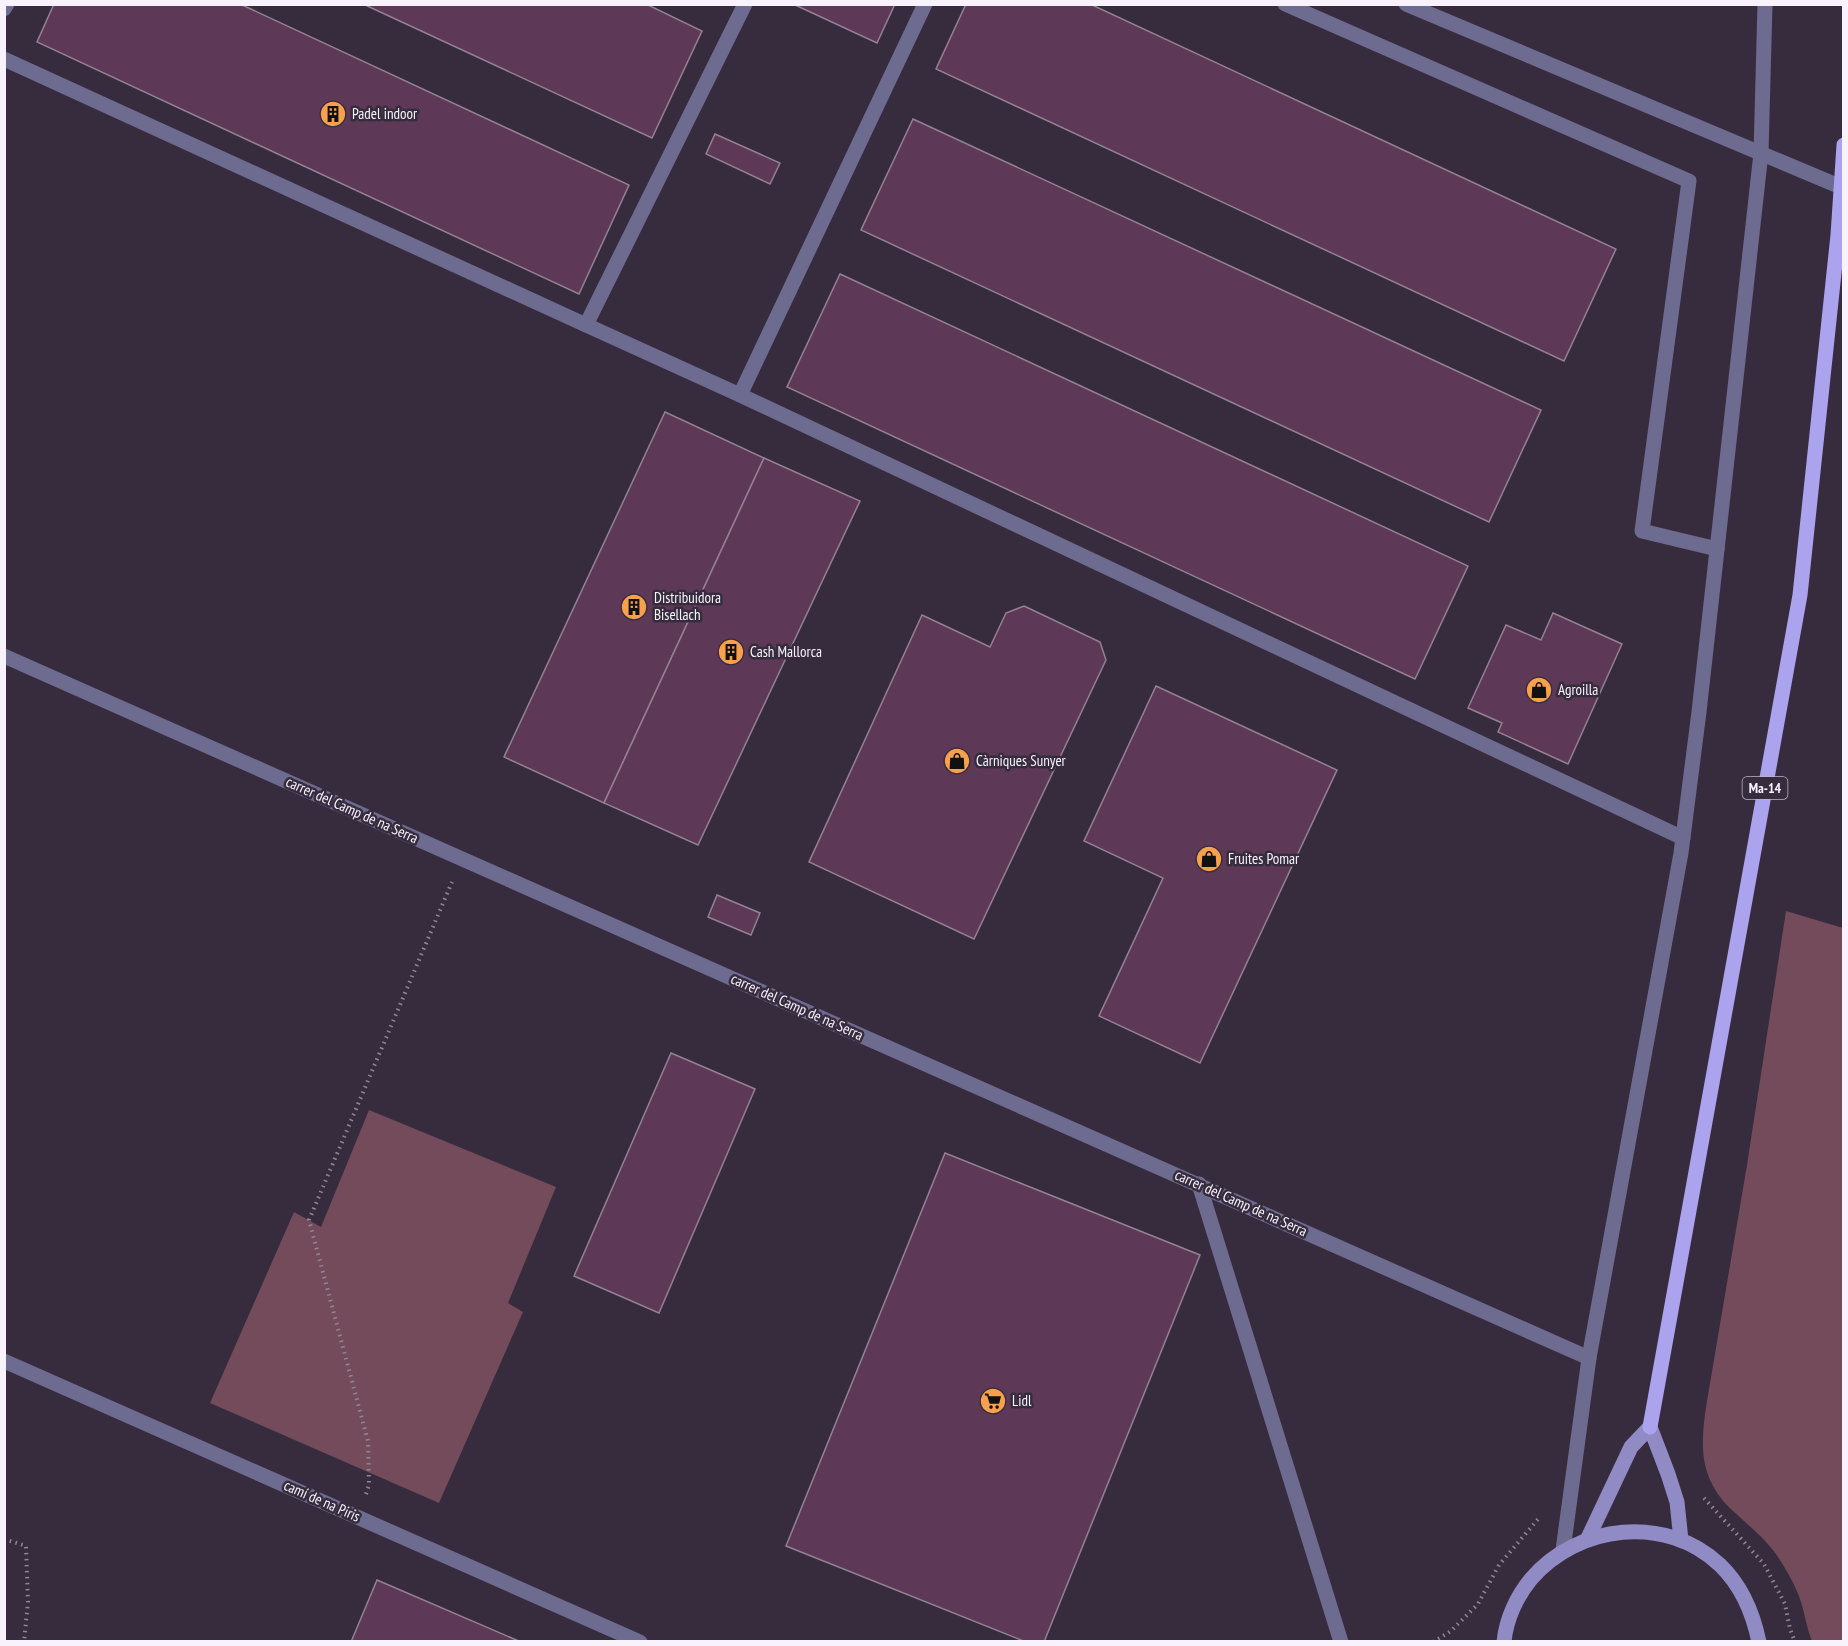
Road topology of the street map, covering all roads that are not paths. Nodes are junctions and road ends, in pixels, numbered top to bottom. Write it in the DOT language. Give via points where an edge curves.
graph roads {
  1 [pos="7,4"];
  2 [pos="745,4"];
  3 [pos="925,4"];
  4 [pos="1285,4"];
  5 [pos="1406,4"];
  6 [pos="1765,4"];
  7 [pos="4,9"];
  8 [pos="4,59"];
  9 [pos="1844,145"];
  10 [pos="1761,153"];
  11 [pos="1841,187"];
  12 [pos="586,325"];
  13 [pos="740,395"];
  14 [pos="1717,549"];
  15 [pos="4,656"];
  16 [pos="1683,838"];
  17 [pos="1199,1184"];
  18 [pos="1589,1358"];
  19 [pos="4,1361"];
  20 [pos="1650,1427"];
  21 [pos="1588,1539"];
  22 [pos="1681,1540"];
  23 [pos="1563,1550"];
  24 [pos="1500,1640"];
  25 [pos="640,1641"];
  26 [pos="1341,1641"];
  27 [pos="1759,1641"];
  1 -- 7 [label="street"];
  2 -- 12 [label="street"];
  3 -- 13 [label="street"];
  4 -- 14 [label="street" via="1689,181 1642,531"];
  5 -- 10 [label="street"];
  6 -- 10 [label="street"];
  8 -- 12 [label="street"];
  9 -- 11 [label="main road, Ma-14"];
  10 -- 11 [label="street"];
  10 -- 14 [label="street"];
  11 -- 20 [label="main road, Ma-14" via="1800,595"];
  12 -- 13 [label="street"];
  13 -- 16 [label="street"];
  14 -- 16 [label="street"];
  15 -- 17 [label="street, carrer del Camp de na Serra"];
  16 -- 18 [label="street"];
  17 -- 18 [label="street, carrer del Camp de na Serra"];
  17 -- 26 [label="street"];
  18 -- 23 [label="street"];
  19 -- 25 [label="street, camí de na Piris"];
  20 -- 21 [label="main road" via="1631,1448"];
  20 -- 22 [label="main road" via="1677,1502"];
  21 -- 22 [label="main road" via="1618,1531 1651,1532"];
  21 -- 23 [label="main road"];
  22 -- 27 [label="main road" via="1719,1565 1734,1582 1755,1622"];
  23 -- 24 [label="main road" via="1525,1587"];
}
